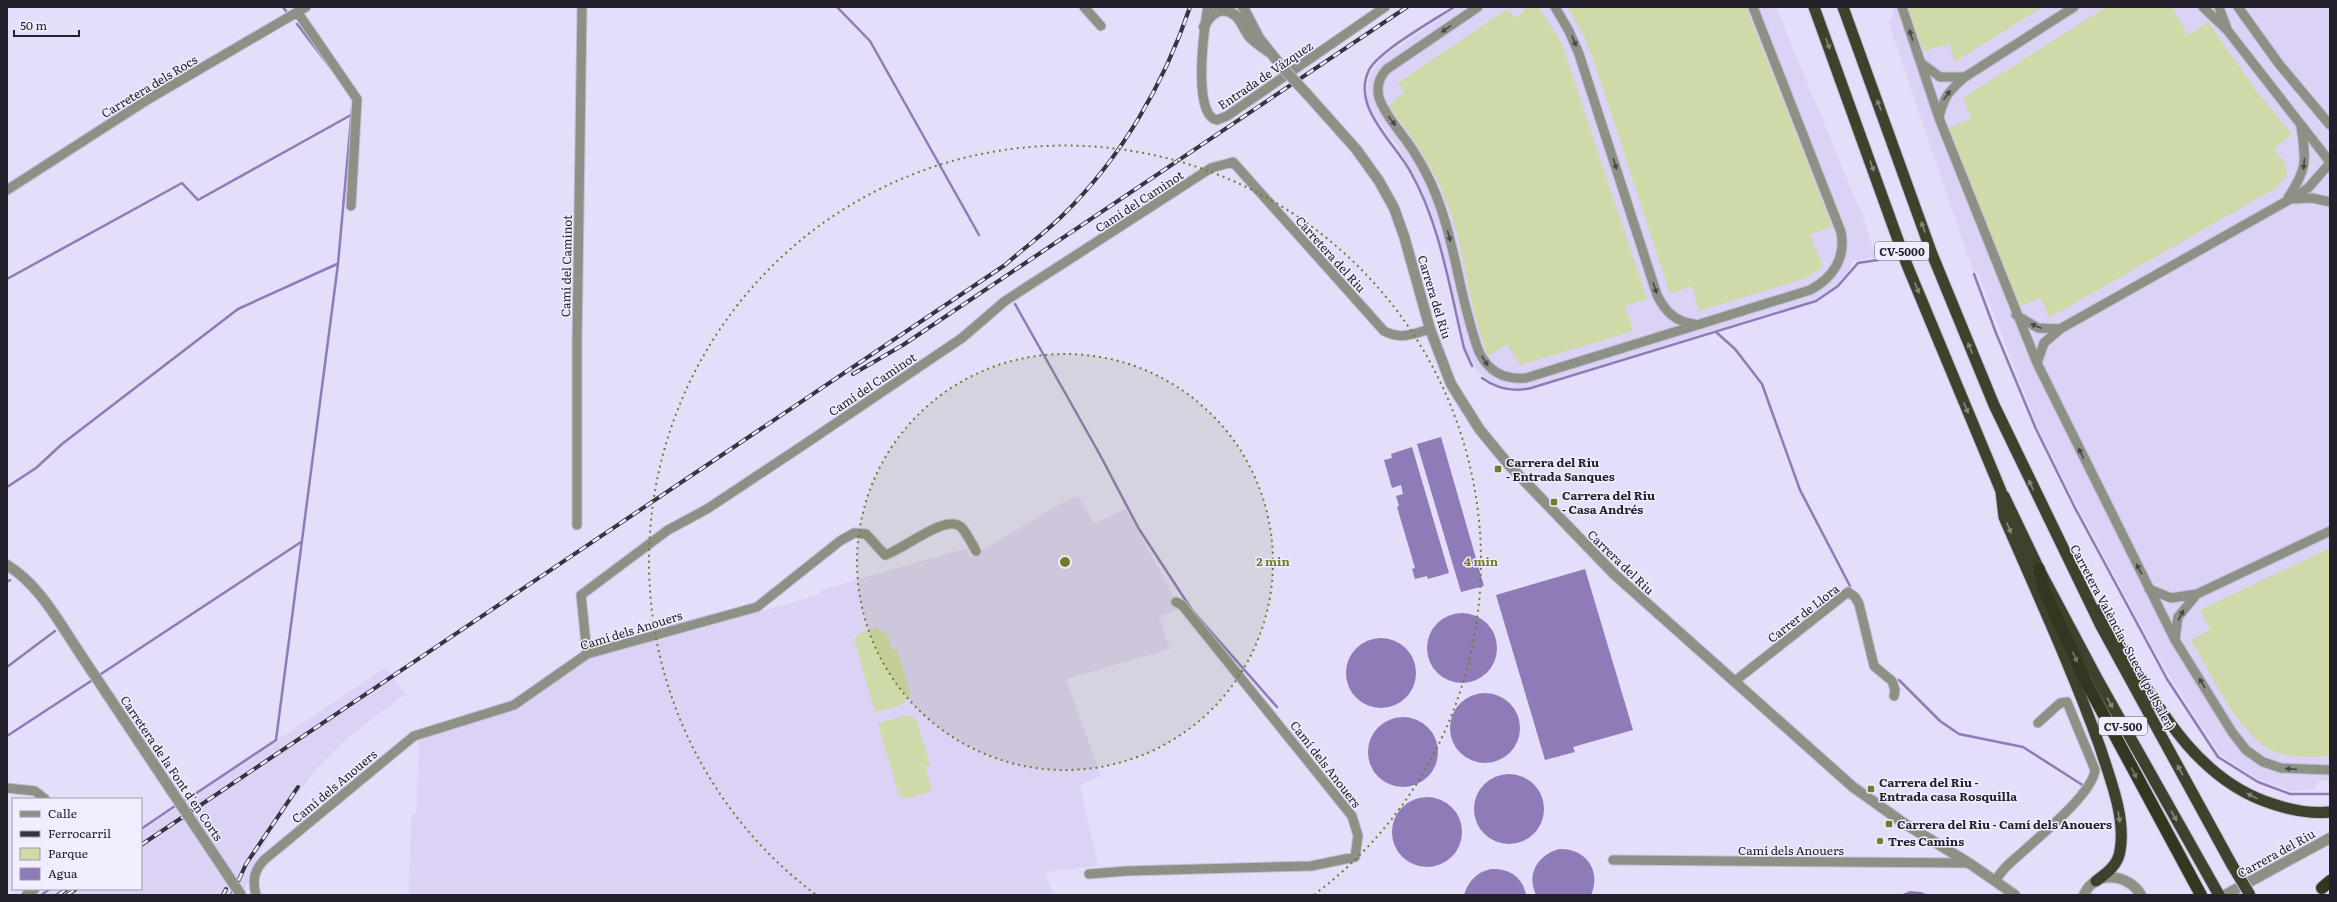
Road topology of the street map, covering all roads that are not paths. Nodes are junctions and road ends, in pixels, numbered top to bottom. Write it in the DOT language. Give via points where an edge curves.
graph roads {
  1 [pos="306,7"];
  2 [pos="582,7"];
  3 [pos="1084,7"];
  4 [pos="1208,7"];
  5 [pos="1243,7"];
  6 [pos="1385,7"];
  7 [pos="1478,7"];
  8 [pos="1555,7"];
  9 [pos="1754,7"];
  10 [pos="1814,7"];
  11 [pos="1843,7"];
  12 [pos="1902,7"];
  13 [pos="2074,7"];
  14 [pos="2203,7"];
  15 [pos="2220,7"];
  16 [pos="2238,7"];
  17 [pos="298,13"];
  18 [pos="1101,26"];
  19 [pos="1204,27"];
  20 [pos="2228,30"];
  21 [pos="1269,52"];
  22 [pos="1920,62"];
  23 [pos="1965,78"];
  24 [pos="1939,118"];
  25 [pos="2330,124"];
  26 [pos="2301,125"];
  27 [pos="1226,163"];
  28 [pos="2330,163"];
  29 [pos="7,190"];
  30 [pos="2287,200"];
  31 [pos="2330,202"];
  32 [pos="351,206"];
  33 [pos="2016,315"];
  34 [pos="1698,324"];
  35 [pos="1430,329"];
  36 [pos="2060,329"];
  37 [pos="2037,363"];
  38 [pos="1985,385"];
  39 [pos="2001,490"];
  40 [pos="577,525"];
  41 [pos="2330,531"];
  42 [pos="976,551"];
  43 [pos="2066,558"];
  44 [pos="7,565"];
  45 [pos="2039,569"];
  46 [pos="2149,589"];
  47 [pos="2197,594"];
  48 [pos="1176,602"];
  49 [pos="2175,640"];
  50 [pos="587,654"];
  51 [pos="1735,681"];
  52 [pos="1894,696"];
  53 [pos="2038,723"];
  54 [pos="2330,770"];
  55 [pos="7,788"];
  56 [pos="44,798"];
  57 [pos="2330,812"];
  58 [pos="2330,838"];
  59 [pos="1613,860"];
  60 [pos="1969,863"];
  61 [pos="1089,874"];
  62 [pos="1996,881"];
  63 [pos="2096,881"];
  64 [pos="2199,892"];
  65 [pos="2232,893"];
  66 [pos="2084,894"];
  67 [pos="241,895"];
  68 [pos="256,895"];
  69 [pos="2015,895"];
  70 [pos="2141,895"];
  71 [pos="2219,895"];
  72 [pos="2225,895"];
  73 [pos="2250,895"];
  1 -- 17 [label="street, Carretera dels Rocs"];
  2 -- 40 [label="street, Camí del Caminot"];
  3 -- 18 [label="street"];
  4 -- 19 [label="street, Entrada de Vázquez"];
  5 -- 21 [label="street, Carrera del Riu"];
  6 -- 19 [label="street, Entrada de Vázquez" via="1227,116 1217,120 1209,117 1205,107 1202,70"];
  7 -- 34 [label="street, one-way" via="1392,65 1380,79 1377,91 1381,106 1414,152 1435,190 1477,345 1487,364 1492,370 1507,377 1526,378"];
  8 -- 34 [label="street, one-way" via="1580,54 1657,295 1664,309 1674,317"];
  9 -- 34 [label="street" via="1839,224 1842,248 1834,270 1818,286"];
  10 -- 39 [label="highway, CV-5000, one-way" via="1907,265"];
  38 -- 11 [label="highway, CV-5000, one-way" via="1932,254"];
  22 -- 12 [label="street, one-way"];
  13 -- 23 [label="street"];
  14 -- 20 [label="street"];
  15 -- 20 [label="street"];
  16 -- 25 [label="street" via="2274,58"];
  17 -- 29 [label="street, Carretera dels Rocs" via="147,100"];
  17 -- 32 [label="street" via="357,99"];
  19 -- 21 [label="street" via="1214,12 1229,11 1236,16 1250,36"];
  20 -- 26 [label="street"];
  21 -- 35 [label="street, Carrera del Riu, bridge" via="1356,149 1379,181 1394,208 1404,236"];
  22 -- 23 [label="street" via="1940,77"];
  22 -- 24 [label="street"];
  24 -- 23 [label="street, one-way" via="1946,95"];
  24 -- 33 [label="street"];
  26 -- 28 [label="street"];
  26 -- 30 [label="street, one-way" via="2305,164 2300,180"];
  27 -- 35 [label="street, Carretera del Riu" via="1233,162 1384,332 1395,337"];
  27 -- 50 [label="street, Camí del Caminot" via="1211,168 1005,301 962,338 707,509 668,530 632,556 581,596"];
  28 -- 30 [label="street" via="2309,187"];
  30 -- 31 [label="street" via="2312,198"];
  30 -- 36 [label="street"];
  36 -- 33 [label="street, one-way" via="2038,328"];
  33 -- 37 [label="street"];
  35 -- 51 [label="street, Carrera del Riu" via="1451,384 1480,430 1509,465 1619,579"];
  36 -- 37 [label="street" via="2044,342"];
  46 -- 37 [label="street, one-way"];
  43 -- 38 [label="highway, Carretera València - Sueca (pel Saler) / CV-500, one-way"];
  39 -- 45 [label="highway, CV-500"];
  39 -- 63 [label="highway, one-way" via="2004,517 2088,713 2115,797 2121,836 2120,851 2114,866"];
  41 -- 47 [label="street"];
  42 -- 50 [label="street, Camí dels Anouers" via="961,527 950,523 886,555 866,534 854,533 840,541 757,607"];
  57 -- 43 [label="highway, one-way" via="2291,810 2257,799 2227,783 2200,760 2164,714"];
  73 -- 43 [label="highway, Carretera València - Sueca (pel Saler) / CV-500, one-way, bridge"];
  44 -- 67 [label="street, Carretera de la Font d'en Corts, bridge" via="22,575 44,601"];
  45 -- 64 [label="highway, one-way" via="2045,592 2085,680"];
  45 -- 71 [label="highway, CV-500, one-way" via="2102,689"];
  46 -- 47 [label="street" via="2171,598"];
  46 -- 49 [label="street"];
  49 -- 47 [label="street, one-way" via="2178,617"];
  48 -- 61 [label="street, Camí dels Anouers" via="1182,605 1352,816 1358,836 1355,857 1311,866"];
  54 -- 49 [label="street, one-way" via="2281,768 2263,762 2246,750 2232,732"];
  50 -- 68 [label="street, Camí dels Anouers" via="514,705 424,732 405,742 264,860 254,873"];
  51 -- 52 [label="street, Carrer de Llora" via="1848,592 1859,604 1874,666 1892,681"];
  51 -- 60 [label="street, Carrera del Riu" via="1853,787"];
  53 -- 62 [label="street" via="2060,703 2067,702 2095,770 2094,778 2060,817 2004,869"];
  55 -- 56 [label="street" via="35,791"];
  58 -- 65 [label="street, Carrera del Riu"];
  59 -- 60 [label="street, Camí dels Anouers"];
  60 -- 62 [label="street, Carrera del Riu"];
  62 -- 69 [label="street, Carrera del Riu"];
  63 -- 66 [label="street"];
  63 -- 70 [label="street" via="2111,876 2119,877 2132,883"];
  65 -- 72 [label="street, Carrera del Riu"];
}
